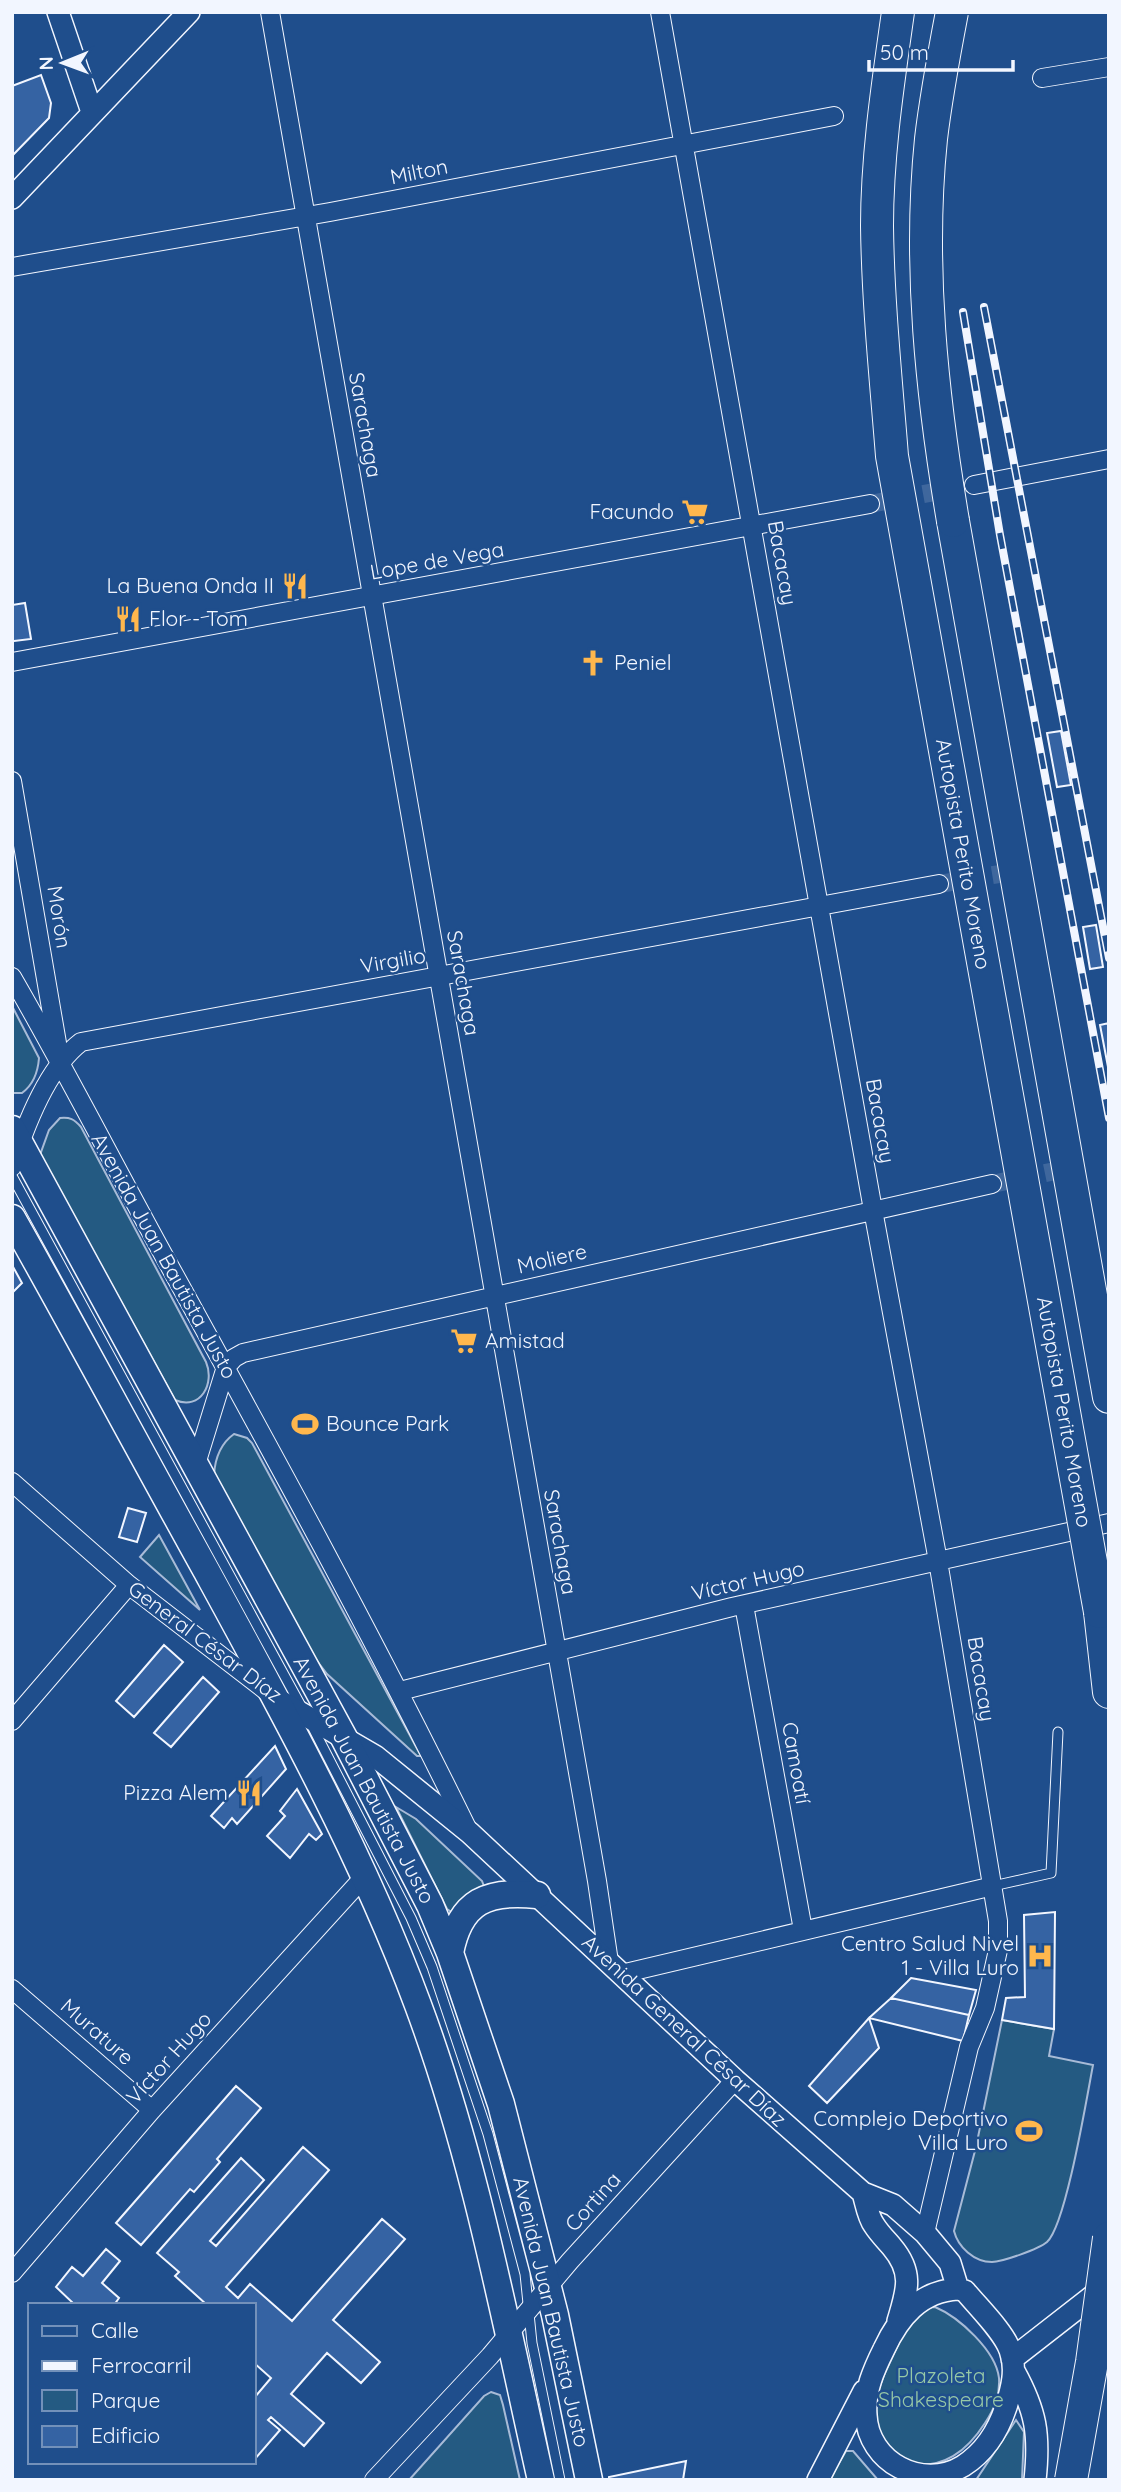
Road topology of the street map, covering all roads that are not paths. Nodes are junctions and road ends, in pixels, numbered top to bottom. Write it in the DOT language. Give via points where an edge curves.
graph roads {
  1 [pos="58,12"];
  2 [pos="189,12"];
  3 [pos="270,12"];
  4 [pos="660,12"];
  5 [pos="898,12"];
  6 [pos="952,12"];
  7 [pos="1109,67"];
  8 [pos="1042,78"];
  9 [pos="92,112"];
  10 [pos="834,116"];
  11 [pos="684,145"];
  12 [pos="12,198"];
  13 [pos="306,216"];
  14 [pos="12,267"];
  15 [pos="1109,459"];
  16 [pos="974,485"];
  17 [pos="870,504"];
  18 [pos="752,526"];
  19 [pos="372,596"];
  20 [pos="12,662"];
  21 [pos="12,781"];
  22 [pos="939,884"];
  23 [pos="819,906"];
  24 [pos="439,976"];
  25 [pos="12,977"];
  26 [pos="61,1060"];
  27 [pos="15,1146"];
  28 [pos="12,1176"];
  29 [pos="992,1184"];
  30 [pos="873,1210"];
  31 [pos="12,1218"];
  32 [pos="495,1295"];
  33 [pos="226,1367"];
  34 [pos="1109,1397"];
  35 [pos="196,1464"];
  36 [pos="12,1482"];
  37 [pos="1109,1524"];
  38 [pos="938,1561"];
  39 [pos="129,1585"];
  40 [pos="744,1605"];
  41 [pos="556,1651"];
  42 [pos="400,1691"];
  43 [pos="1109,1692"];
  44 [pos="277,1699"];
  45 [pos="307,1717"];
  46 [pos="12,1721"];
  47 [pos="1058,1732"];
  48 [pos="343,1736"];
  49 [pos="470,1833"];
  50 [pos="363,1878"];
  51 [pos="993,1886"];
  52 [pos="537,1895"];
  53 [pos="803,1930"];
  54 [pos="450,1953"];
  55 [pos="615,1968"];
  56 [pos="12,1989"];
  57 [pos="735,2080"];
  58 [pos="152,2110"];
  59 [pos="863,2193"];
  60 [pos="925,2233"];
  61 [pos="1109,2238"];
  62 [pos="12,2273"];
  63 [pos="1109,2284"];
  64 [pos="548,2287"];
  65 [pos="958,2289"];
  66 [pos="529,2309"];
  67 [pos="897,2323"];
  68 [pos="509,2333"];
  69 [pos="1013,2365"];
  70 [pos="872,2377"];
  71 [pos="990,2441"];
  72 [pos="374,2480"];
  73 [pos="541,2480"];
  74 [pos="560,2480"];
  75 [pos="589,2480"];
  76 [pos="818,2480"];
  77 [pos="969,2480"];
  78 [pos="1035,2480"];
  79 [pos="1071,2480"];
  1 -- 9 [label="street"];
  2 -- 9 [label="street"];
  3 -- 13 [label="street, Sarachaga"];
  4 -- 11 [label="street, Bacacay"];
  5 -- 43 [label="highway, Autopista Perito Moreno, bridge" via="877,225 892,456 1100,1612"];
  6 -- 34 [label="highway, bridge" via="931,140 927,239 940,447"];
  7 -- 8 [label="street"];
  9 -- 12 [label="street"];
  10 -- 11 [label="street, Milton"];
  11 -- 13 [label="street, Milton"];
  11 -- 18 [label="street, Bacacay"];
  13 -- 14 [label="street, Milton"];
  13 -- 19 [label="street, Sarachaga"];
  15 -- 16 [label="street"];
  17 -- 18 [label="street, Lope de Vega"];
  18 -- 19 [label="street, Lope de Vega"];
  18 -- 23 [label="street, Bacacay"];
  19 -- 20 [label="street, Lope de Vega"];
  19 -- 24 [label="street, Sarachaga"];
  21 -- 26 [label="street, Morón"];
  22 -- 23 [label="street, Virgilio"];
  23 -- 24 [label="street, Virgilio"];
  23 -- 30 [label="street, Bacacay"];
  24 -- 26 [label="street, Virgilio" via="89,1040"];
  24 -- 32 [label="street, Sarachaga"];
  25 -- 26 [label="street, Avenida Juan Bautista Justo"];
  26 -- 27 [label="street, Virgilio"];
  26 -- 33 [label="street, Avenida Juan Bautista Justo"];
  27 -- 35 [label="main road, Avenida Juan Bautista Justo"];
  28 -- 45 [label="lane"];
  29 -- 30 [label="street, Moliere"];
  30 -- 32 [label="street, Moliere"];
  30 -- 38 [label="street, Bacacay"];
  31 -- 44 [label="main road, Avenida Juan Bautista Justo"];
  32 -- 33 [label="street, Moliere" via="243,1353"];
  32 -- 41 [label="street, Sarachaga"];
  33 -- 35 [label="street"];
  33 -- 42 [label="street, Avenida Juan Bautista Justo"];
  35 -- 48 [label="main road, Avenida Juan Bautista Justo"];
  36 -- 39 [label="street, General César Díaz"];
  37 -- 38 [label="street, Víctor Hugo"];
  38 -- 40 [label="street, Víctor Hugo"];
  38 -- 51 [label="street, Bacacay"];
  39 -- 44 [label="street, General César Díaz"];
  39 -- 46 [label="street"];
  40 -- 41 [label="street, Víctor Hugo"];
  40 -- 53 [label="street, Camoatí"];
  41 -- 42 [label="street, Víctor Hugo"];
  41 -- 55 [label="street, Sarachaga"];
  42 -- 49 [label="street, Avenida Juan Bautista Justo"];
  44 -- 45 [label="street, General César Díaz"];
  44 -- 50 [label="main road, Avenida Juan Bautista Justo"];
  45 -- 48 [label="street, General César Díaz"];
  45 -- 66 [label="lane" via="407,1908 432,1968 488,2134 525,2274"];
  47 -- 51 [label="lane" via="1051,1873"];
  48 -- 49 [label="street, General César Díaz" via="375,1756"];
  48 -- 54 [label="main road, Avenida Juan Bautista Justo"];
  49 -- 52 [label="street, General César Díaz"];
  50 -- 58 [label="street, Víctor Hugo"];
  50 -- 68 [label="main road, Avenida Juan Bautista Justo" via="418,2005 442,2075"];
  51 -- 53 [label="street"];
  51 -- 60 [label="street, Bacacay" via="998,1951 985,2008 969,2047"];
  52 -- 54 [label="main road" via="495,1895 472,1907 457,1927"];
  52 -- 55 [label="street, Avenida General César Díaz"];
  53 -- 55 [label="street"];
  54 -- 64 [label="main road, Avenida Juan Bautista Justo" via="501,2104"];
  55 -- 57 [label="street, Avenida General César Díaz"];
  56 -- 58 [label="street, Murature"];
  57 -- 59 [label="street, Avenida General César Díaz"];
  57 -- 64 [label="street, Cortina"];
  58 -- 62 [label="street, Víctor Hugo"];
  59 -- 60 [label="street, Avenida General César Díaz" via="893,2205"];
  59 -- 67 [label="street" via="872,2224 900,2256 908,2280"];
  60 -- 65 [label="street, Avenida General César Díaz" via="950,2263"];
  61 -- 79 [label="highway, bridge"];
  63 -- 69 [label="street"];
  64 -- 66 [label="street, Cortina"];
  64 -- 75 [label="main road, Avenida Juan Bautista Justo"];
  65 -- 67 [label="street" via="920,2301"];
  65 -- 69 [label="street" via="965,2291 1009,2347"];
  66 -- 68 [label="street, Cortina"];
  66 -- 74 [label="lane"];
  67 -- 70 [label="street"];
  68 -- 72 [label="street, Cortina"];
  68 -- 73 [label="main road, Avenida Juan Bautista Justo"];
  69 -- 71 [label="street" via="1010,2395"];
  69 -- 78 [label="street" via="1032,2406 1037,2432"];
  70 -- 71 [label="street" via="866,2396 868,2433 891,2463 926,2476 945,2473 962,2467"];
  70 -- 76 [label="street"];
  71 -- 77 [label="street"];
}
